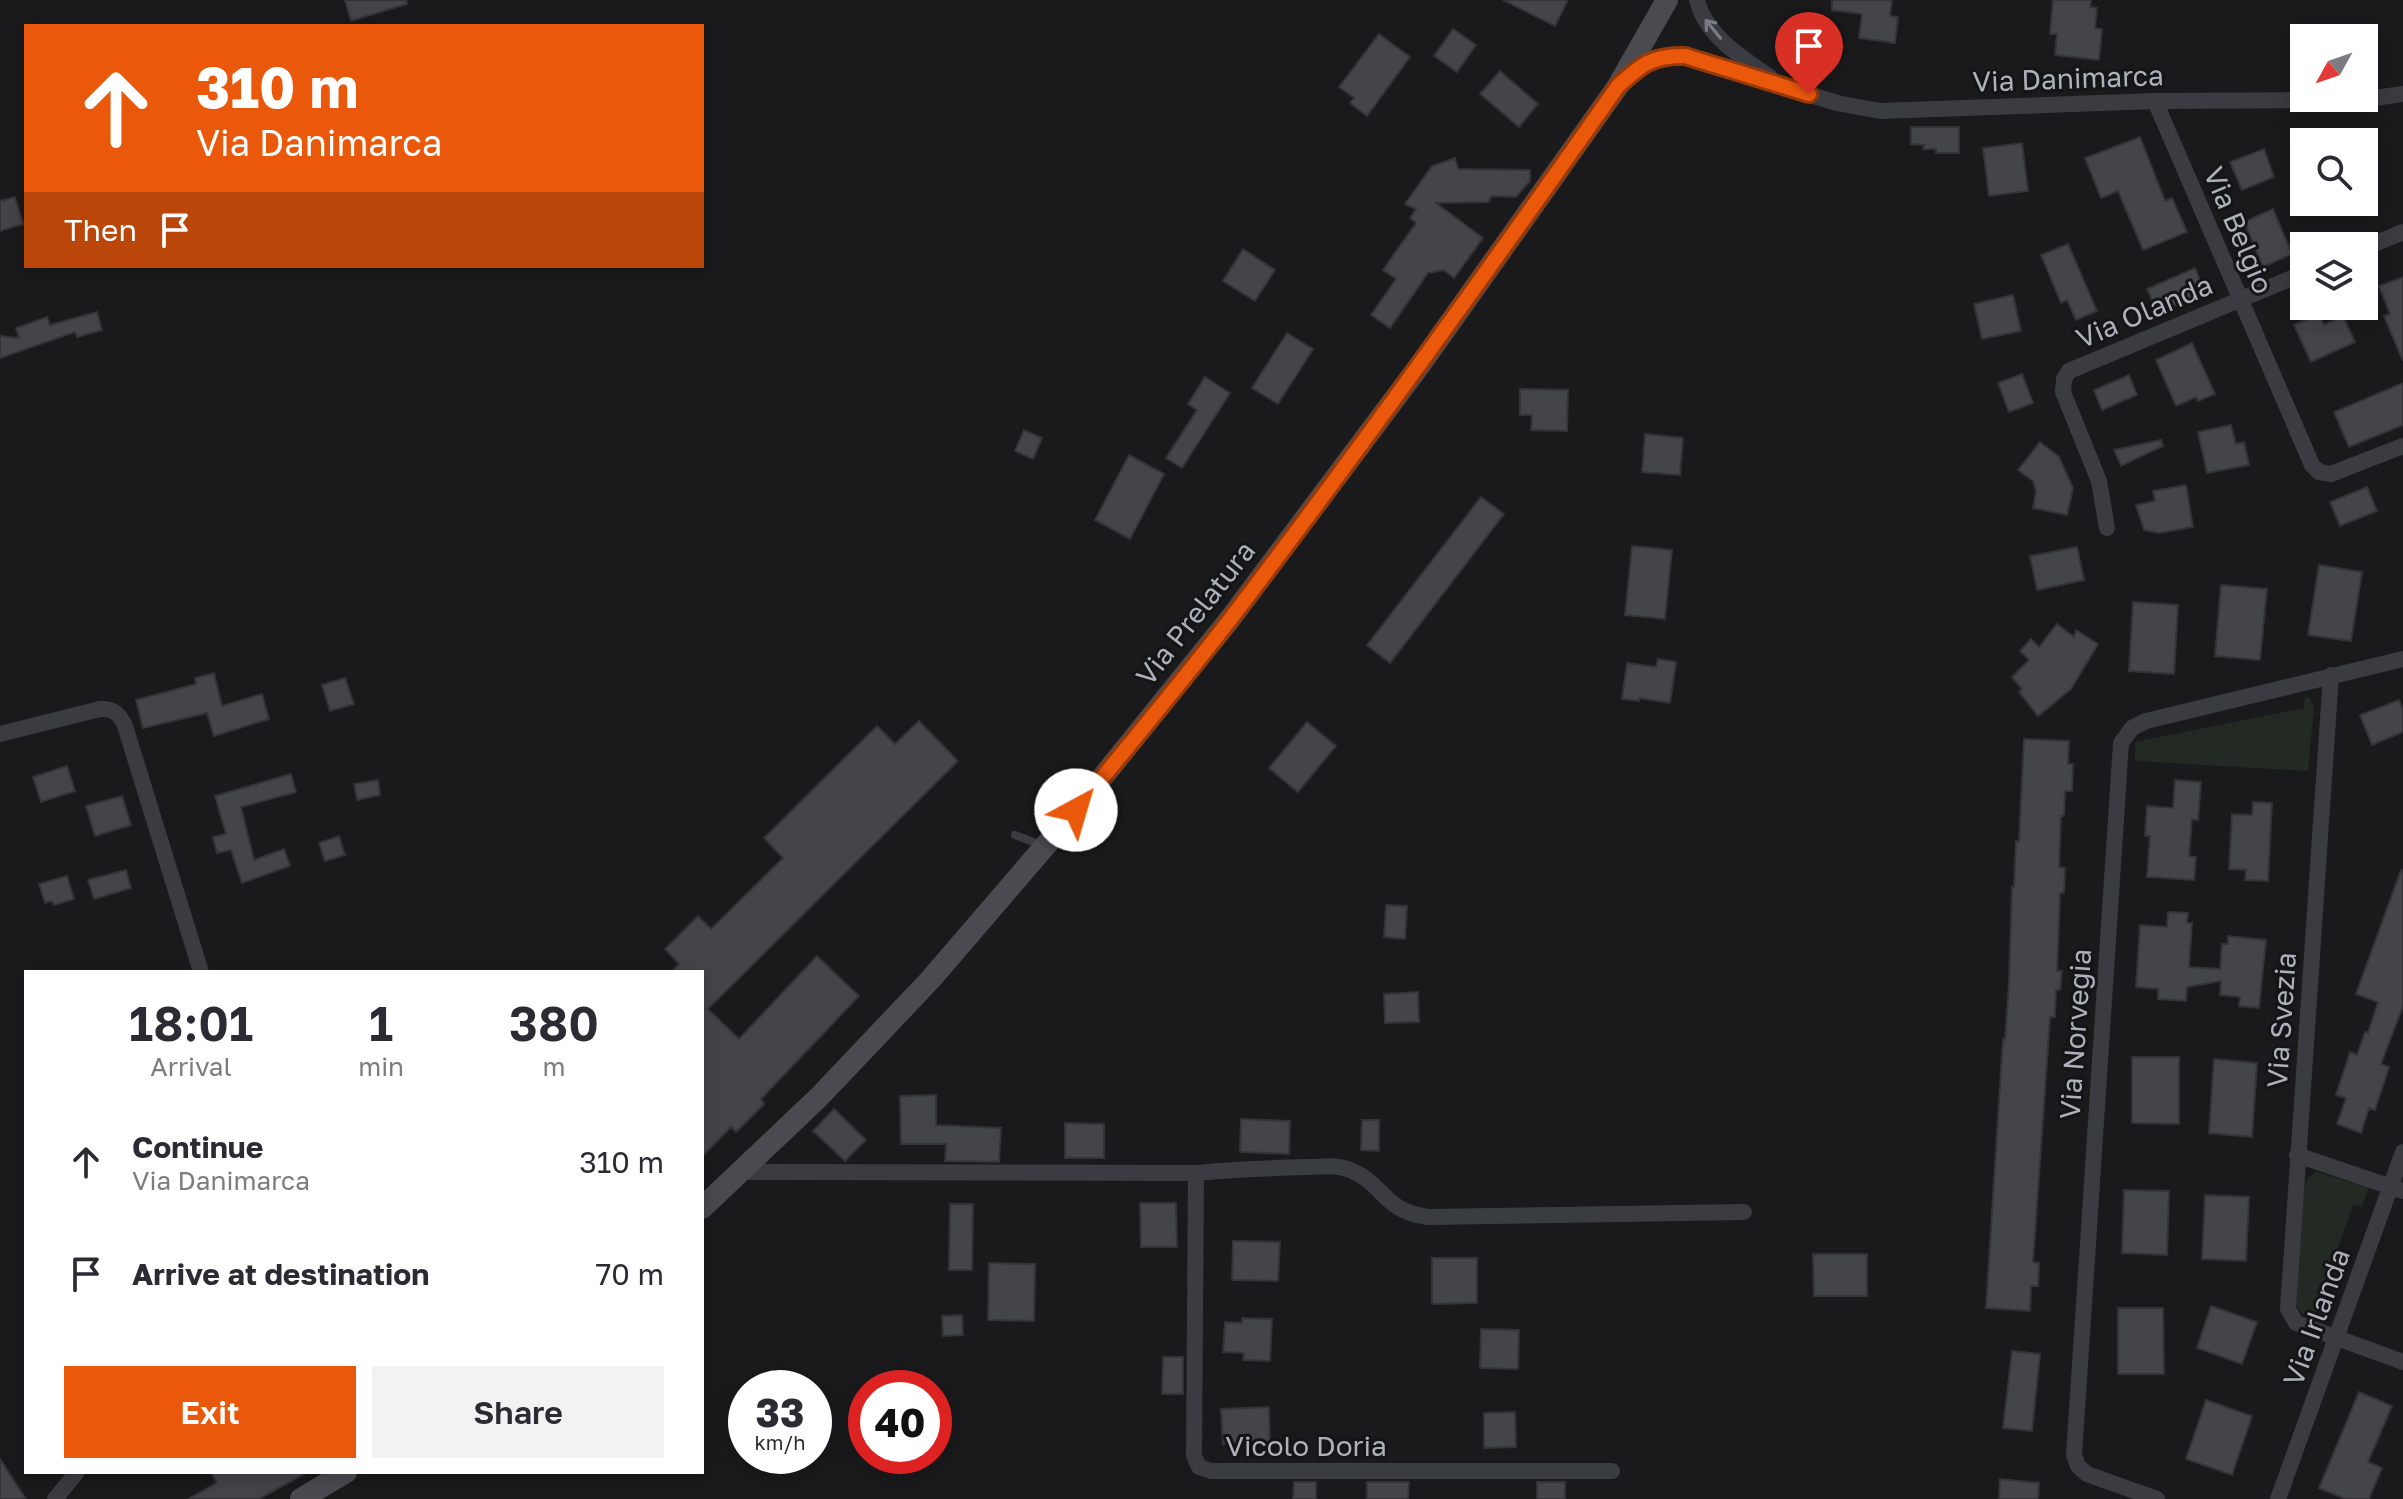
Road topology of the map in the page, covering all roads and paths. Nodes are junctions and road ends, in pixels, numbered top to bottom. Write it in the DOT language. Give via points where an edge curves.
graph roads {
  1 [pos="1667,0"];
  2 [pos="1697,0"];
  3 [pos="2403,82"];
  4 [pos="1781,85"];
  5 [pos="1618,86"];
  6 [pos="2403,94"];
  7 [pos="2378,95"];
  8 [pos="2378,97"];
  9 [pos="2290,100"];
  10 [pos="2155,101"];
  11 [pos="2403,232"];
  12 [pos="2378,242"];
  13 [pos="2290,279"];
  14 [pos="2240,299"];
  15 [pos="2403,446"];
  16 [pos="2107,528"];
  17 [pos="2403,659"];
  18 [pos="2331,675"];
  19 [pos="0,734"];
  20 [pos="1015,835"];
  21 [pos="1045,846"];
  22 [pos="200,970"];
  23 [pos="2403,1152"];
  24 [pos="2297,1155"];
  25 [pos="742,1172"];
  26 [pos="1196,1173"];
  27 [pos="2397,1189"];
  28 [pos="704,1206"];
  29 [pos="1744,1212"];
  30 [pos="2336,1337"];
  31 [pos="2403,1362"];
  32 [pos="1612,1471"];
  33 [pos="75,1474"];
  34 [pos="343,1474"];
  35 [pos="55,1499"];
  36 [pos="301,1499"];
  37 [pos="2157,1499"];
  38 [pos="2278,1499"];
  1 -- 5 [label="street, Via Prelatura"];
  4 -- 2 [label="street, Via Danimarca, one-way" via="1718,36"];
  3 -- 7 [label="street, Via Danimarca"];
  4 -- 5 [label="street, Via Danimarca" via="1675,56 1648,61"];
  4 -- 10 [label="street, Via Danimarca" via="1880,111"];
  5 -- 21 [label="street, Via Prelatura" via="1420,365 1230,619"];
  6 -- 8 [label="street, Via Danimarca"];
  9 -- 10 [label="street, Via Danimarca"];
  10 -- 14 [label="street, Via Belgio"];
  11 -- 12 [label="street"];
  13 -- 14 [label="street, Via Olanda"];
  14 -- 15 [label="street, Via Belgio" via="2315,469 2336,473"];
  14 -- 16 [label="street, Via Olanda" via="2066,375 2063,392 2099,481"];
  17 -- 18 [label="street, Via Norvegia"];
  18 -- 24 [label="street, Via Svezia"];
  18 -- 37 [label="street, Via Norvegia" via="2141,722 2120,746 2074,1455 2087,1474"];
  19 -- 22 [label="street" via="100,709 113,710 121,718"];
  20 -- 21 [label="lane"];
  21 -- 25 [label="street, Via Prelatura" via="930,980"];
  23 -- 27 [label="street, Via Irlanda"];
  24 -- 27 [label="street"];
  24 -- 30 [label="street, Via Svezia" via="2288,1309 2296,1323"];
  25 -- 26 [label="street"];
  25 -- 28 [label="street, Via Prelatura"];
  26 -- 29 [label="street" via="1344,1167 1396,1208 1428,1217"];
  26 -- 32 [label="street, Vicolo Doria" via="1194,1456 1199,1467"];
  27 -- 30 [label="street, Via Irlanda"];
  30 -- 31 [label="street, Via Svezia"];
  30 -- 38 [label="street, Via Irlanda"];
  33 -- 35 [label="street"];
  34 -- 36 [label="street"];
}
